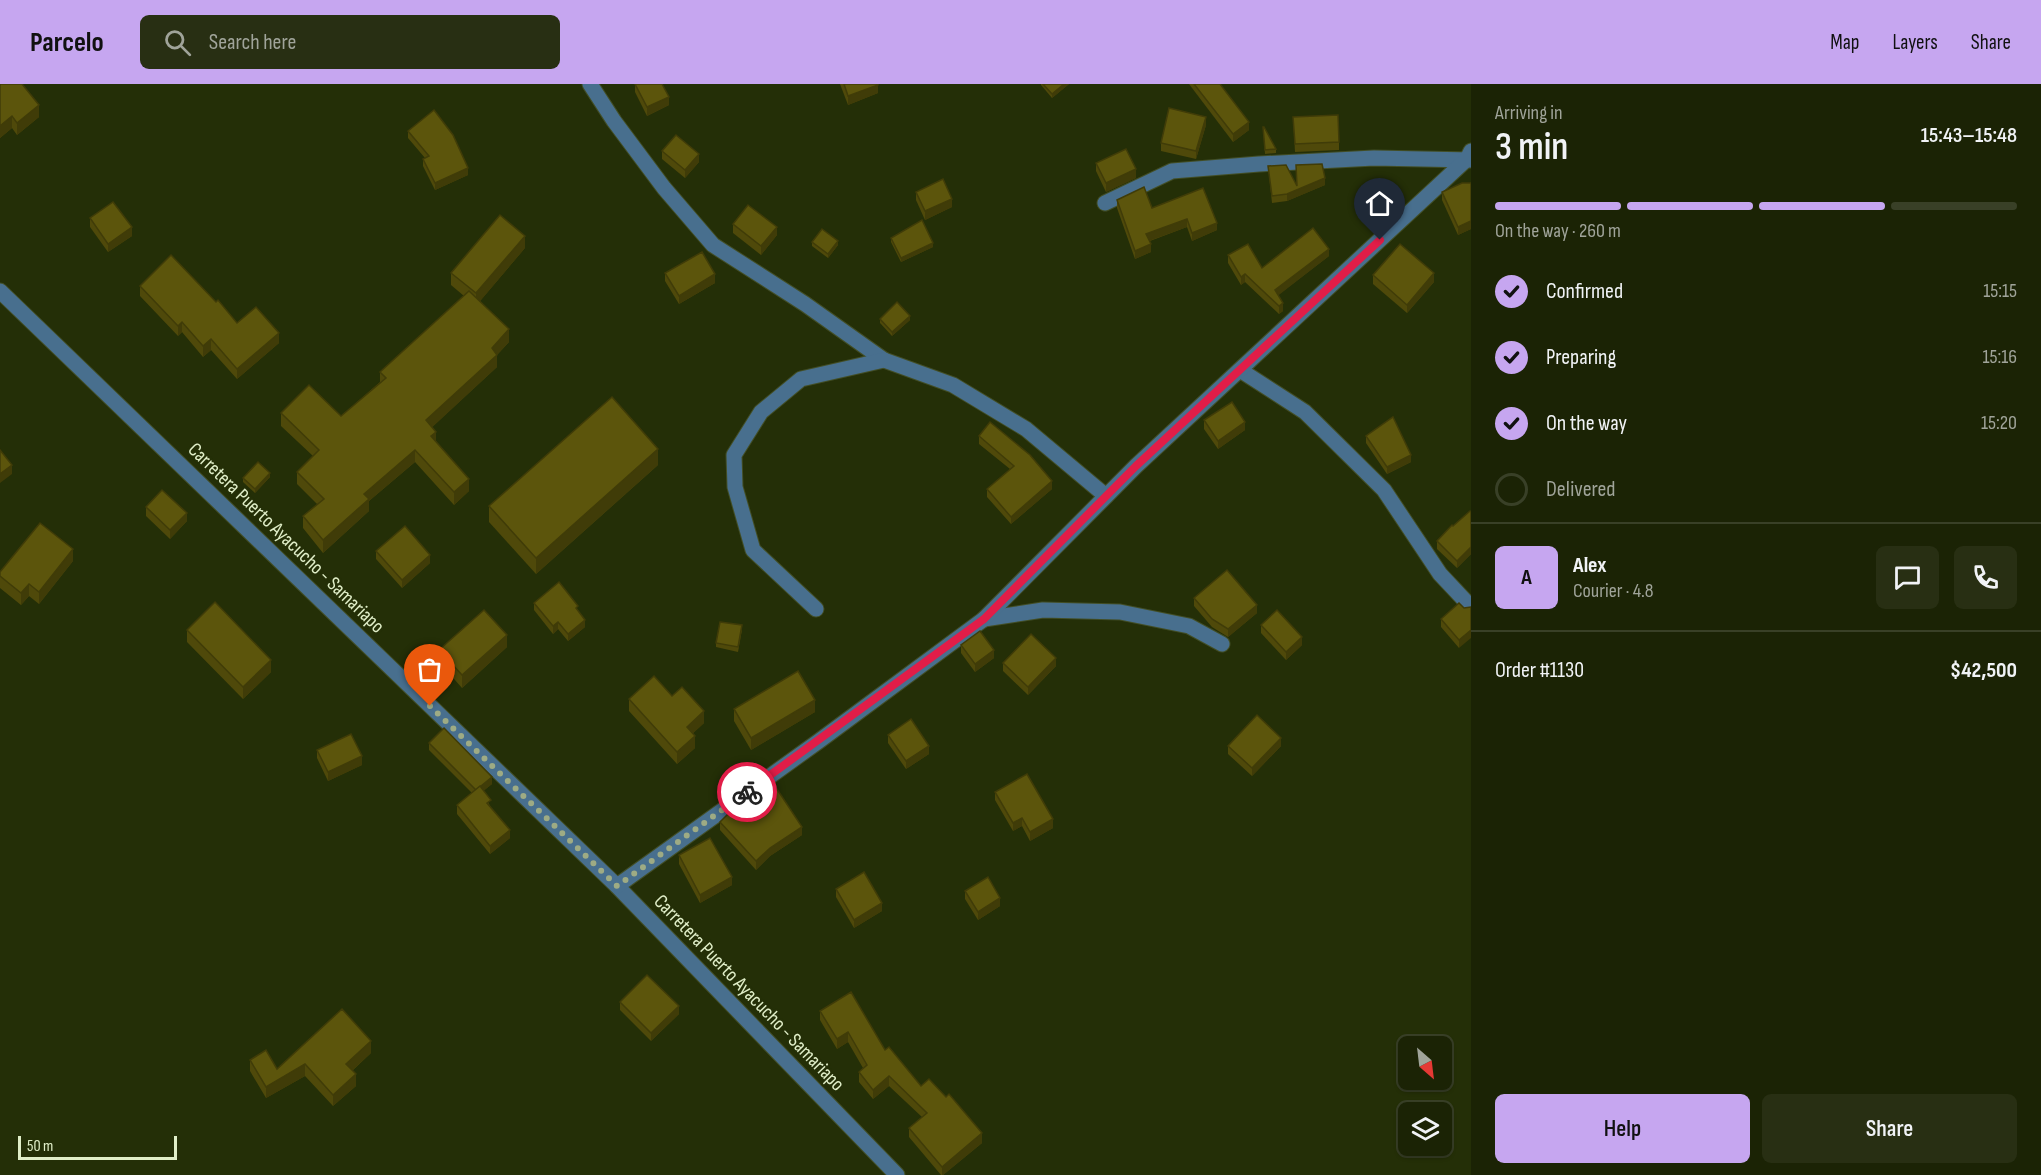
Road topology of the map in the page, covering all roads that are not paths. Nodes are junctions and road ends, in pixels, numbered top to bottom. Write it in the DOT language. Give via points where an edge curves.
graph roads {
  1 [pos="590,84"];
  2 [pos="1470,157"];
  3 [pos="1105,203"];
  4 [pos="0,291"];
  5 [pos="884,360"];
  6 [pos="1240,370"];
  7 [pos="1106,496"];
  8 [pos="1471,607"];
  9 [pos="816,609"];
  10 [pos="984,619"];
  11 [pos="1222,644"];
  12 [pos="617,886"];
  13 [pos="897,1175"];
  1 -- 5 [label="street" via="664,188 713,245"];
  2 -- 3 [label="street" via="1363,158 1172,171"];
  2 -- 6 [label="street"];
  4 -- 12 [label="street, Carretera Puerto Ayacucho - Samariapo"];
  5 -- 7 [label="street" via="953,386 1026,429"];
  5 -- 9 [label="street" via="801,379 761,412 734,455 735,487 753,550"];
  6 -- 7 [label="street"];
  6 -- 8 [label="street" via="1305,412 1384,490 1440,574"];
  7 -- 10 [label="street"];
  10 -- 11 [label="street" via="1043,610 1120,612 1189,626"];
  10 -- 12 [label="street"];
  12 -- 13 [label="street, Carretera Puerto Ayacucho - Samariapo"];
}
